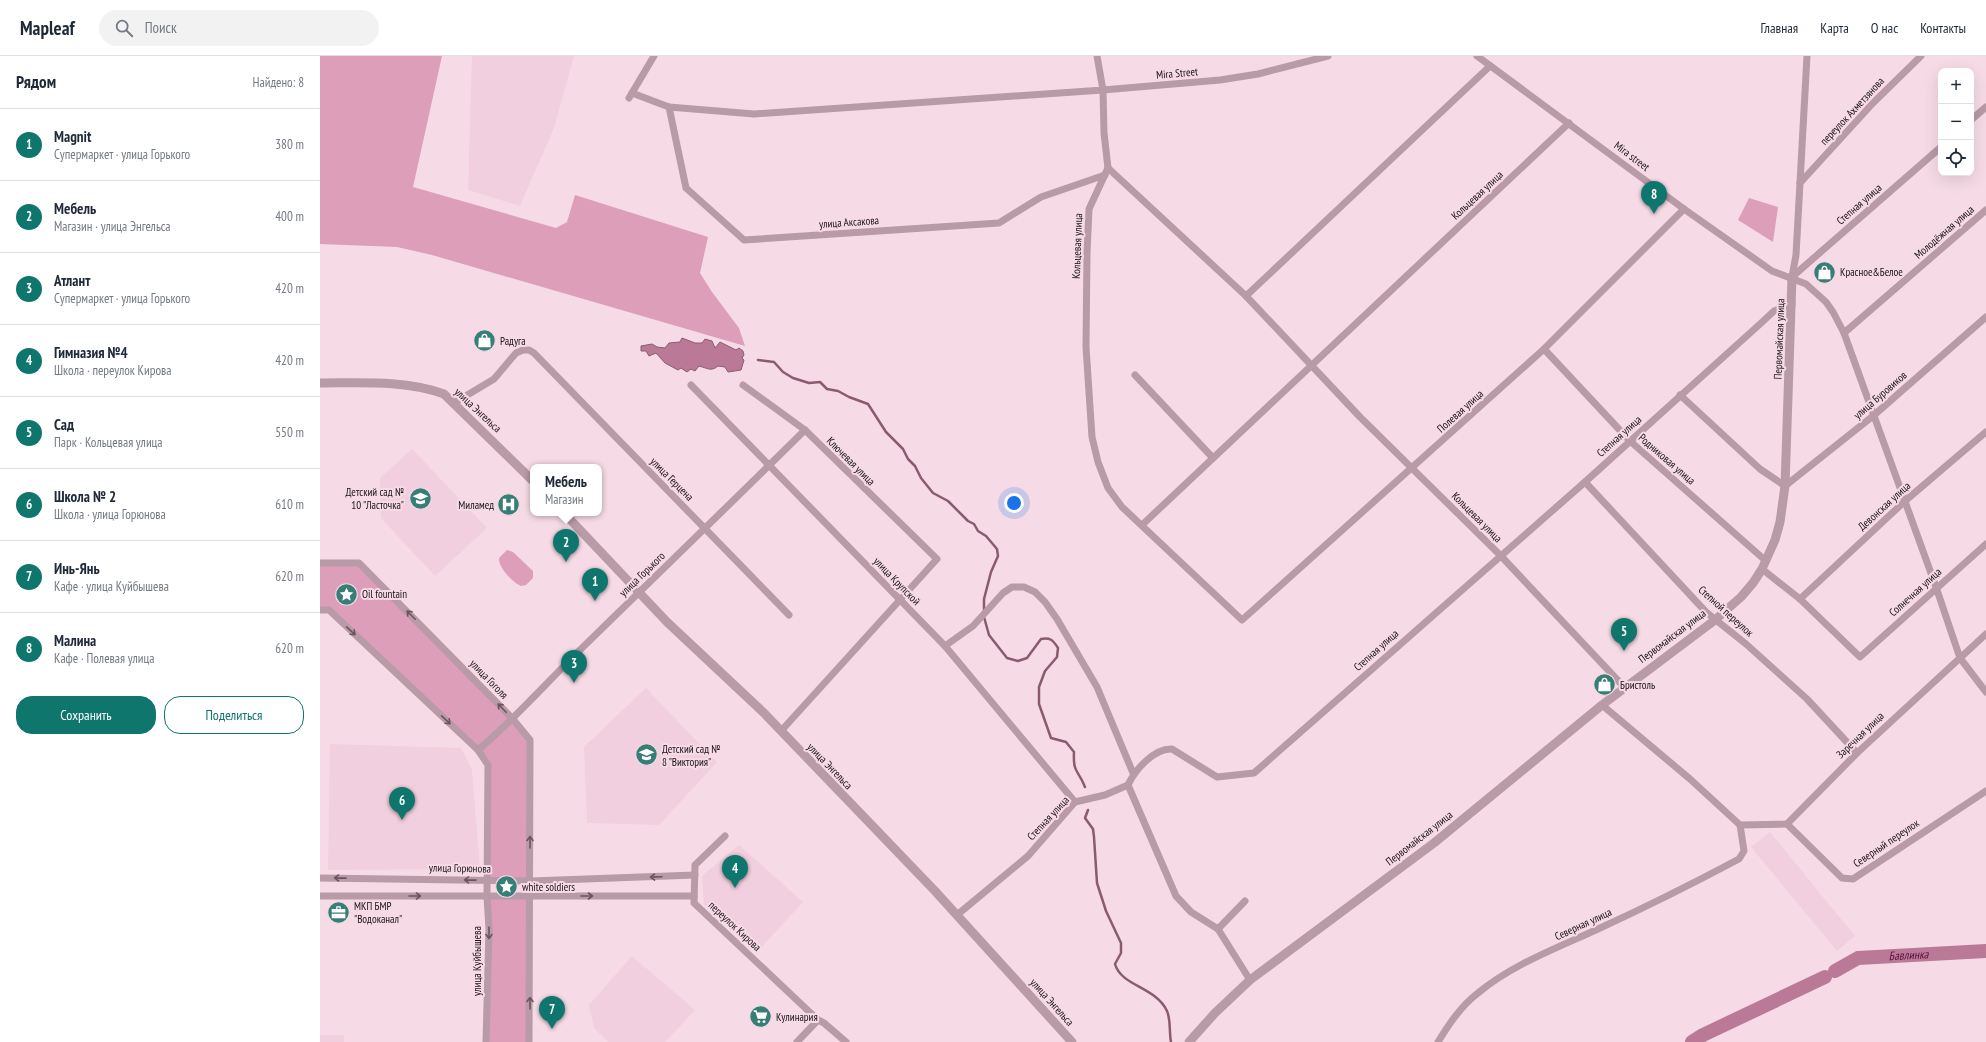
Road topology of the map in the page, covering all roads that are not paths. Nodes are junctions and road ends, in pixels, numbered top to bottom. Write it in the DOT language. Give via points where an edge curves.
graph roads {
  1 [pos="654,56"];
  2 [pos="1096,56"];
  3 [pos="1328,56"];
  4 [pos="1477,56"];
  5 [pos="1807,56"];
  6 [pos="1921,56"];
  7 [pos="1490,66"];
  8 [pos="1103,90"];
  9 [pos="669,106"];
  10 [pos="1986,107"];
  11 [pos="1974,117"];
  12 [pos="1570,123"];
  13 [pos="1938,150"];
  14 [pos="1108,168"];
  15 [pos="1105,175"];
  16 [pos="1800,183"];
  17 [pos="1684,209"];
  18 [pos="1986,210"];
  19 [pos="1792,277"];
  20 [pos="1246,296"];
  21 [pos="1792,304"];
  22 [pos="1986,317"];
  23 [pos="1844,333"];
  24 [pos="1544,349"];
  25 [pos="1312,364"];
  26 [pos="1135,375"];
  27 [pos="320,383"];
  28 [pos="691,385"];
  29 [pos="743,385"];
  30 [pos="1680,395"];
  31 [pos="454,404"];
  32 [pos="1873,416"];
  33 [pos="805,430"];
  34 [pos="1986,432"];
  35 [pos="1630,441"];
  36 [pos="1213,458"];
  37 [pos="770,464"];
  38 [pos="1412,469"];
  39 [pos="530,478"];
  40 [pos="1585,482"];
  41 [pos="1785,486"];
  42 [pos="1905,501"];
  43 [pos="567,516"];
  44 [pos="1142,525"];
  45 [pos="706,529"];
  46 [pos="1986,544"];
  47 [pos="1500,555"];
  48 [pos="1766,561"];
  49 [pos="320,563"];
  50 [pos="1762,569"];
  51 [pos="1936,587"];
  52 [pos="640,591"];
  53 [pos="1800,599"];
  54 [pos="900,600"];
  55 [pos="320,610"];
  56 [pos="789,615"];
  57 [pos="1242,620"];
  58 [pos="1715,620"];
  59 [pos="1986,634"];
  60 [pos="945,646"];
  61 [pos="1960,658"];
  62 [pos="1625,688"];
  63 [pos="1986,692"];
  64 [pos="1602,705"];
  65 [pos="512,718"];
  66 [pos="780,731"];
  67 [pos="478,750"];
  68 [pos="1857,753"];
  69 [pos="1133,773"];
  70 [pos="1128,785"];
  71 [pos="1986,791"];
  72 [pos="1076,802"];
  73 [pos="1787,824"];
  74 [pos="1740,825"];
  75 [pos="725,836"];
  76 [pos="695,875"];
  77 [pos="320,878"];
  78 [pos="487,880"];
  79 [pos="531,880"];
  80 [pos="320,896"];
  81 [pos="487,896"];
  82 [pos="530,896"];
  83 [pos="694,896"];
  84 [pos="1245,901"];
  85 [pos="957,915"];
  86 [pos="1218,929"];
  87 [pos="1250,980"];
  88 [pos="818,1020"];
  89 [pos="486,1042"];
  90 [pos="529,1042"];
  91 [pos="797,1042"];
  92 [pos="846,1042"];
  93 [pos="1072,1042"];
  94 [pos="1189,1042"];
  95 [pos="1438,1042"];
  1 -- 9 [label="street" via="630,95"];
  2 -- 8 [label="street"];
  3 -- 8 [label="street, Mira Street" via="1243,77"];
  4 -- 7 [label="street, Mira street"];
  5 -- 16 [label="street, Первомайская улица"];
  6 -- 16 [label="street, переулок Ахметзянова" via="1873,103"];
  7 -- 12 [label="street, Mira street"];
  7 -- 20 [label="street"];
  8 -- 9 [label="street" via="754,114"];
  8 -- 14 [label="street"];
  9 -- 15 [label="street, улица Аксакова" via="686,188 744,240 999,223 1041,197"];
  10 -- 11 [label="street"];
  12 -- 17 [label="street, Mira street"];
  12 -- 25 [label="street, Кольцевая улица"];
  13 -- 19 [label="street, Степная улица"];
  14 -- 15 [label="street, Кольцевая улица"];
  14 -- 20 [label="street, Кольцевая улица"];
  15 -- 44 [label="street, Кольцевая улица" via="1090,209 1087,254 1086,346 1092,437 1108,488 1122,507"];
  16 -- 19 [label="street, Первомайская улица" via="1796,255"];
  17 -- 19 [label="street, Mira street" via="1772,270"];
  17 -- 24 [label="street, Полевая улица"];
  18 -- 23 [label="street, Молодёжная улица"];
  19 -- 21 [label="street, Первомайская улица"];
  19 -- 23 [label="street, Mira street" via="1818,294 1833,312"];
  20 -- 25 [label="street, Кольцевая улица"];
  21 -- 30 [label="street, Степная улица" via="1774,311"];
  21 -- 41 [label="street, Первомайская улица"];
  22 -- 32 [label="street, улица Буровиков"];
  23 -- 32 [label="street, Mira street"];
  24 -- 35 [label="street, Родниковая улица"];
  24 -- 38 [label="street, Полевая улица"];
  25 -- 36 [label="street, Кольцевая улица"];
  25 -- 38 [label="street, Кольцевая улица"];
  26 -- 36 [label="street"];
  27 -- 31 [label="street, улица Энгельса" via="404,385 444,394"];
  28 -- 37 [label="street, улица Крупской"];
  29 -- 33 [label="street, Ключевая улица"];
  30 -- 35 [label="street, Степная улица"];
  30 -- 41 [label="street" via="1760,469"];
  31 -- 39 [label="street, улица Энгельса"];
  31 -- 45 [label="street, улица Герцена" via="494,379 516,353 529,350"];
  32 -- 41 [label="street, улица Буровиков"];
  32 -- 42 [label="street, Mira street"];
  33 -- 37 [label="street, улица Горького"];
  33 -- 54 [label="street, Ключевая улица" via="937,559"];
  34 -- 42 [label="street, Девонская улица"];
  35 -- 40 [label="street, Степная улица"];
  35 -- 48 [label="street, Родниковая улица"];
  36 -- 44 [label="street, Кольцевая улица"];
  37 -- 45 [label="street, улица Горького"];
  37 -- 54 [label="street, улица Крупской"];
  38 -- 47 [label="street, Кольцевая улица"];
  38 -- 57 [label="street, Полевая улица"];
  40 -- 47 [label="street, Степная улица"];
  40 -- 58 [label="street, Степной переулок"];
  41 -- 48 [label="street, Первомайская улица" via="1780,522"];
  42 -- 51 [label="street, Mira street"];
  42 -- 53 [label="street, Девонская улица"];
  43 -- 52 [label="street, улица Энгельса"];
  44 -- 57 [label="street, Кольцевая улица"];
  45 -- 52 [label="street, улица Горького"];
  45 -- 56 [label="street, улица Герцена"];
  46 -- 51 [label="street, Солнечная улица"];
  47 -- 62 [label="street, Кольцевая улица"];
  47 -- 69 [label="street, Степная улица" via="1254,773 1216,777 1172,749 1165,749"];
  48 -- 50 [label="street, Первомайская улица"];
  65 -- 49 [label="street, улица Гоголя, one-way" via="359,563"];
  50 -- 53 [label="street"];
  50 -- 58 [label="street, Первомайская улица" via="1741,597"];
  51 -- 53 [label="street, Солнечная улица" via="1860,657"];
  51 -- 61 [label="street, Mira street"];
  52 -- 65 [label="street, улица Горького"];
  52 -- 66 [label="street, улица Энгельса" via="668,622"];
  54 -- 60 [label="street, улица Крупской"];
  54 -- 66 [label="street"];
  55 -- 67 [label="street, one-way" via="329,610"];
  58 -- 62 [label="street, Первомайская улица"];
  58 -- 68 [label="street, Степной переулок" via="1746,644 1807,700"];
  59 -- 61 [label="street, Заречная улица"];
  60 -- 69 [label="street" via="973,626 1003,593 1012,587 1024,587 1035,592 1057,619 1097,687"];
  60 -- 72 [label="street, улица Крупской"];
  61 -- 63 [label="street, Mira street"];
  61 -- 68 [label="street, Заречная улица"];
  62 -- 64 [label="street, Первомайская улица"];
  64 -- 74 [label="street"];
  64 -- 87 [label="street, Первомайская улица" via="1434,843"];
  65 -- 67 [label="street, улица Горького"];
  79 -- 65 [label="street, улица Гоголя, one-way" via="530,740"];
  66 -- 85 [label="street, улица Энгельса"];
  67 -- 78 [label="street" via="488,765"];
  68 -- 73 [label="street, Заречная улица"];
  69 -- 70 [label="street, Степная улица"];
  70 -- 72 [label="street, Степная улица" via="1105,795"];
  70 -- 86 [label="street" via="1176,896 1191,912"];
  71 -- 73 [label="street, Северный переулок" via="1853,879 1842,878"];
  72 -- 85 [label="street, Степная улица" via="1028,856"];
  73 -- 74 [label="street"];
  74 -- 95 [label="street, Северная улица" via="1744,851 1739,859 1665,898 1520,966 1491,983 1462,1008"];
  75 -- 76 [label="street" via="695,865"];
  76 -- 79 [label="street, улица Горюнова, one-way"];
  76 -- 83 [label="street"];
  78 -- 77 [label="street, улица Горюнова, one-way"];
  78 -- 79 [label="street, улица Горюнова"];
  78 -- 81 [label="street, улица Куйбышева"];
  79 -- 82 [label="street"];
  80 -- 81 [label="street, one-way"];
  81 -- 82 [label="street"];
  81 -- 89 [label="street, улица Куйбышева, one-way" via="489,929"];
  82 -- 83 [label="street, one-way"];
  90 -- 82 [label="street, one-way"];
  83 -- 88 [label="street, переулок Кирова" via="694,904"];
  84 -- 86 [label="street"];
  85 -- 93 [label="street, улица Энгельса"];
  86 -- 87 [label="street"];
  87 -- 94 [label="street, Первомайская улица"];
  88 -- 91 [label="street"];
  88 -- 92 [label="street, переулок Кирова"];
}
